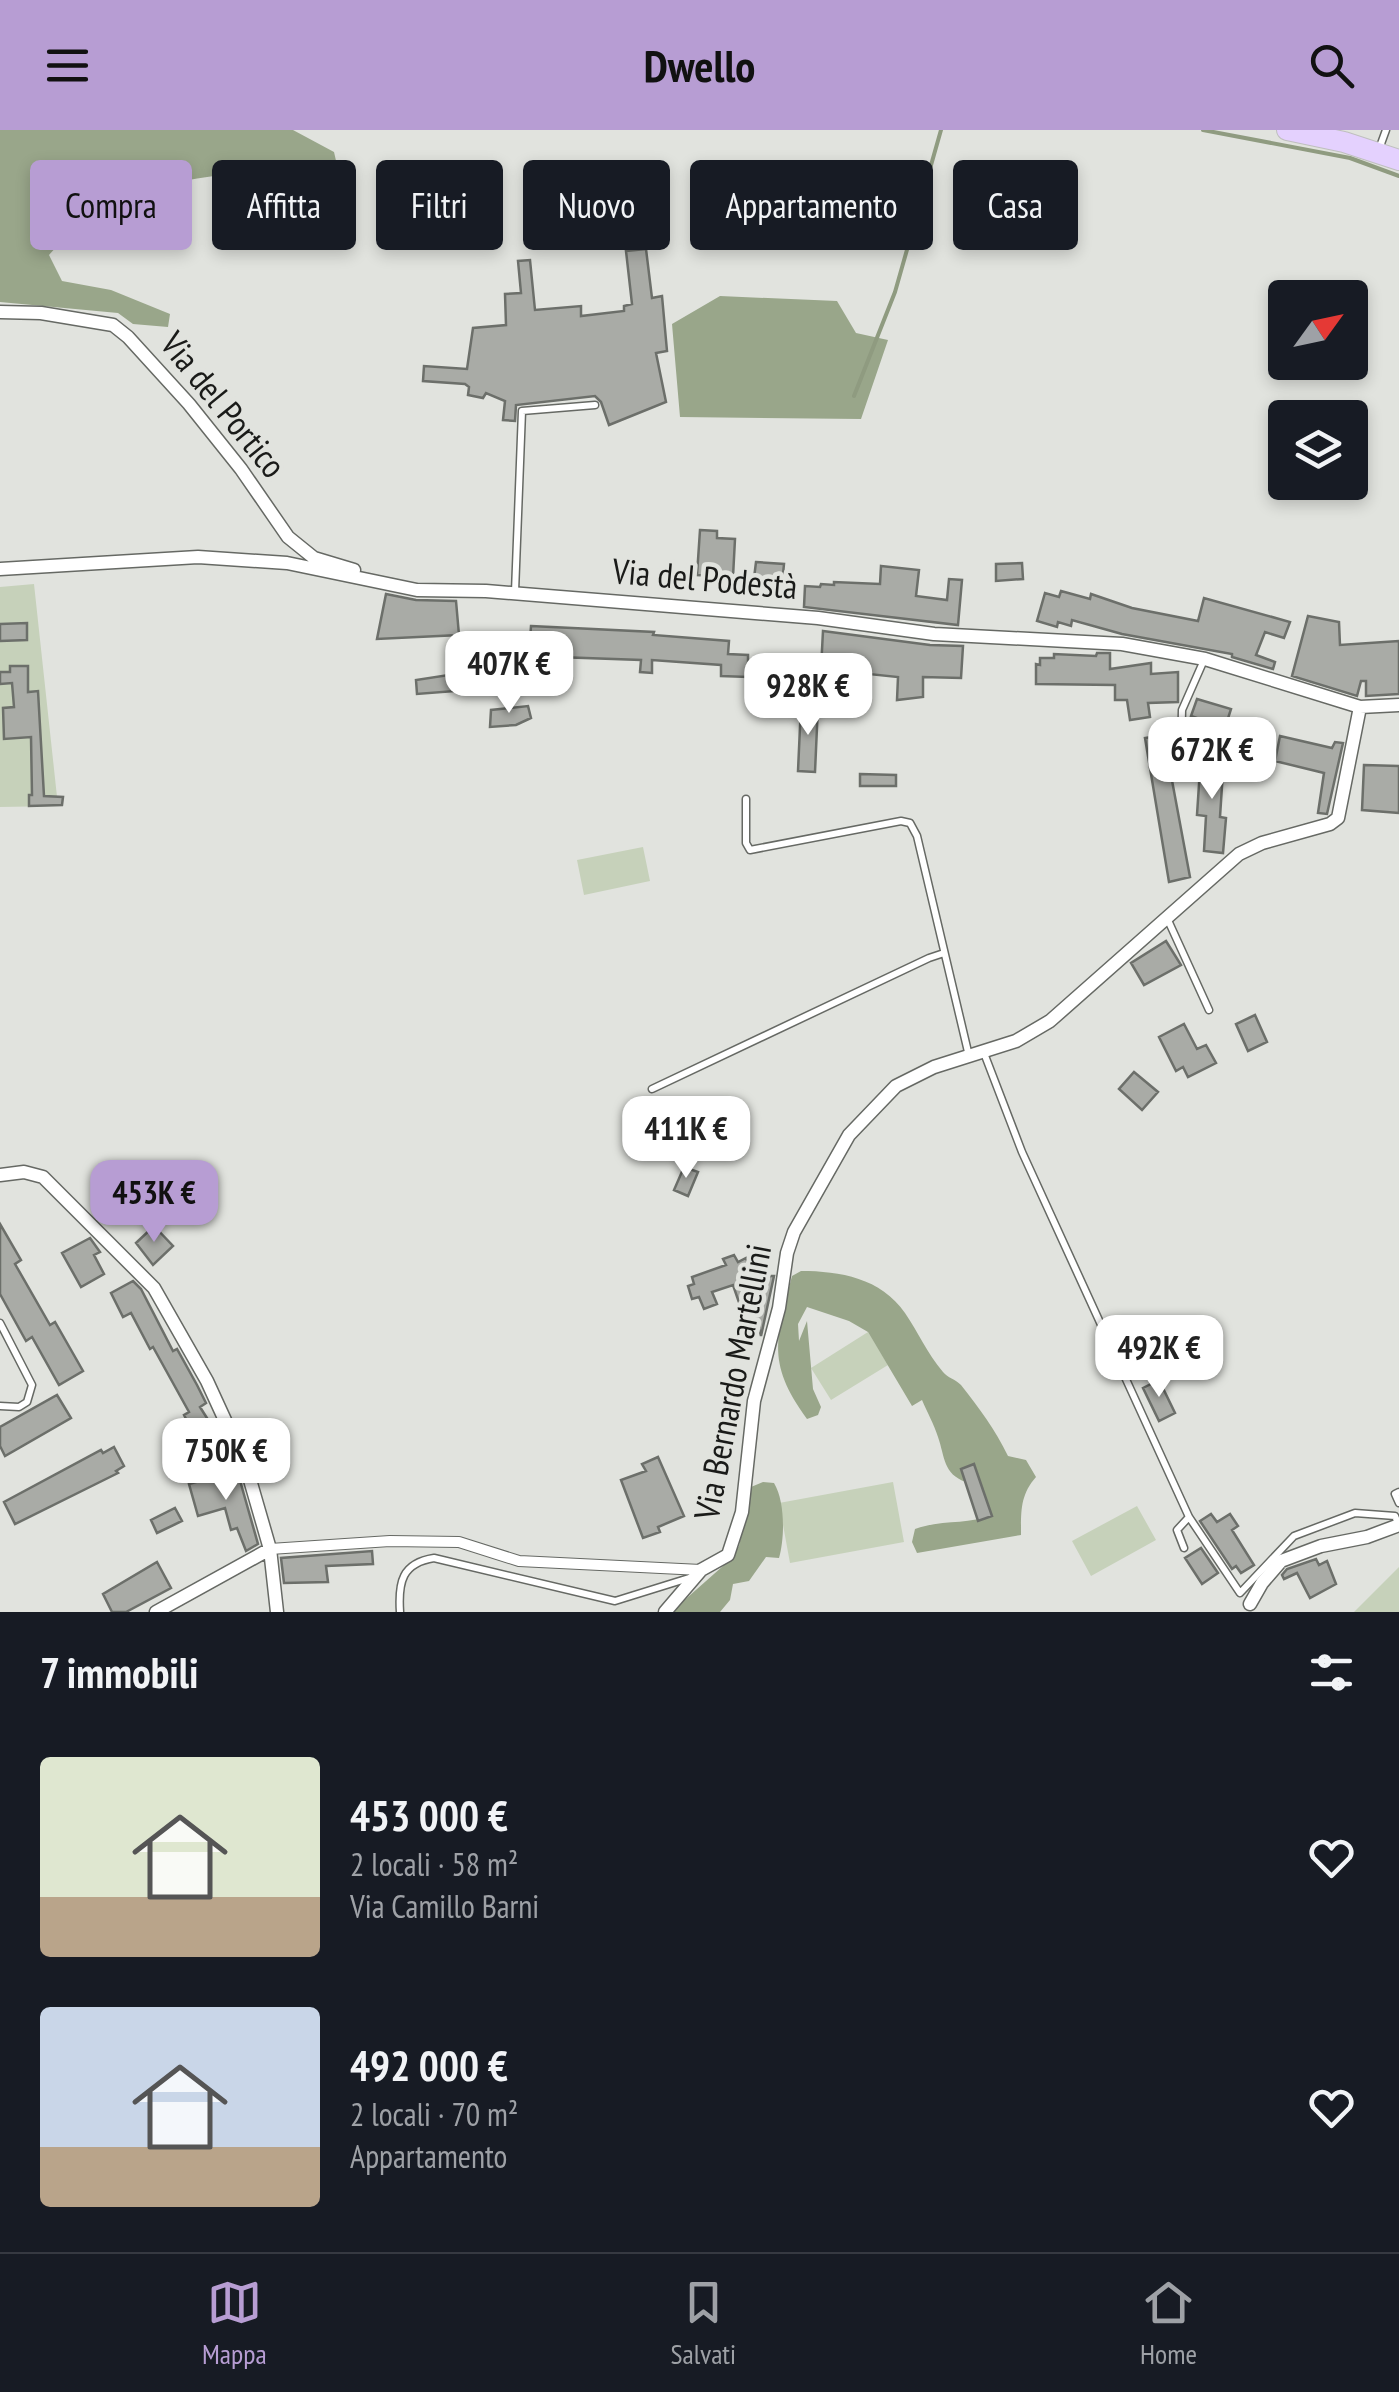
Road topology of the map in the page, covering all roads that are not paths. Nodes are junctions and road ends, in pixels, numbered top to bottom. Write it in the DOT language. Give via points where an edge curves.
graph roads {
  1 [pos="1287,130"];
  2 [pos="1386,130"];
  3 [pos="1377,153"];
  4 [pos="1399,160"];
  5 [pos="0,312"];
  6 [pos="595,405"];
  7 [pos="0,570"];
  8 [pos="378,583"];
  9 [pos="514,594"];
  10 [pos="1205,659"];
  11 [pos="1399,705"];
  12 [pos="1360,707"];
  13 [pos="1181,754"];
  14 [pos="746,799"];
  15 [pos="1166,917"];
  16 [pos="944,954"];
  17 [pos="1209,1010"];
  18 [pos="984,1054"];
  19 [pos="969,1058"];
  20 [pos="652,1089"];
  21 [pos="0,1175"];
  22 [pos="0,1322"];
  23 [pos="0,1406"];
  24 [pos="1399,1492"];
  25 [pos="1399,1503"];
  26 [pos="1189,1517"];
  27 [pos="1399,1525"];
  28 [pos="1184,1548"];
  29 [pos="270,1549"];
  30 [pos="698,1572"];
  31 [pos="1250,1604"];
  32 [pos="156,1612"];
  33 [pos="276,1612"];
  34 [pos="400,1612"];
  35 [pos="665,1612"];
  1 -- 3 [label="main road"];
  2 -- 3 [label="lane"];
  3 -- 4 [label="main road"];
  5 -- 8 [label="street, Via del Portico" via="113,325 189,404 288,537 314,558"];
  6 -- 9 [label="lane" via="522,410"];
  7 -- 8 [label="street, Via del Podestà" via="198,557 287,563"];
  8 -- 9 [label="street, Via del Podestà"];
  9 -- 10 [label="street, Via del Podestà" via="934,634 1122,644"];
  10 -- 12 [label="street, Via del Podestà"];
  10 -- 13 [label="lane" via="1182,710"];
  11 -- 12 [label="street, Via del Podestà"];
  12 -- 15 [label="street, Via Bernardo Martellini" via="1338,818 1238,854"];
  14 -- 16 [label="lane" via="750,850 910,824"];
  15 -- 17 [label="lane"];
  15 -- 18 [label="street, Via Bernardo Martellini" via="1050,1021"];
  16 -- 19 [label="lane"];
  16 -- 20 [label="lane"];
  18 -- 19 [label="street, Via Bernardo Martellini"];
  18 -- 26 [label="lane"];
  19 -- 30 [label="street, Via Bernardo Martellini" via="934,1066 896,1086 865,1116 794,1232 754,1401 742,1512 728,1555"];
  21 -- 29 [label="street" via="43,1177 154,1288 237,1442"];
  22 -- 23 [label="lane" via="32,1385 20,1407"];
  24 -- 25 [label="lane"];
  26 -- 27 [label="lane" via="1240,1592 1294,1536 1354,1514 1395,1516"];
  26 -- 28 [label="lane" via="1178,1530"];
  27 -- 31 [label="street" via="1281,1561"];
  29 -- 30 [label="street" via="459,1542 519,1561"];
  29 -- 32 [label="street"];
  29 -- 33 [label="street"];
  30 -- 34 [label="lane" via="614,1601 434,1558 418,1560 399,1595"];
  30 -- 35 [label="street, Via Bernardo Martellini"];
}
